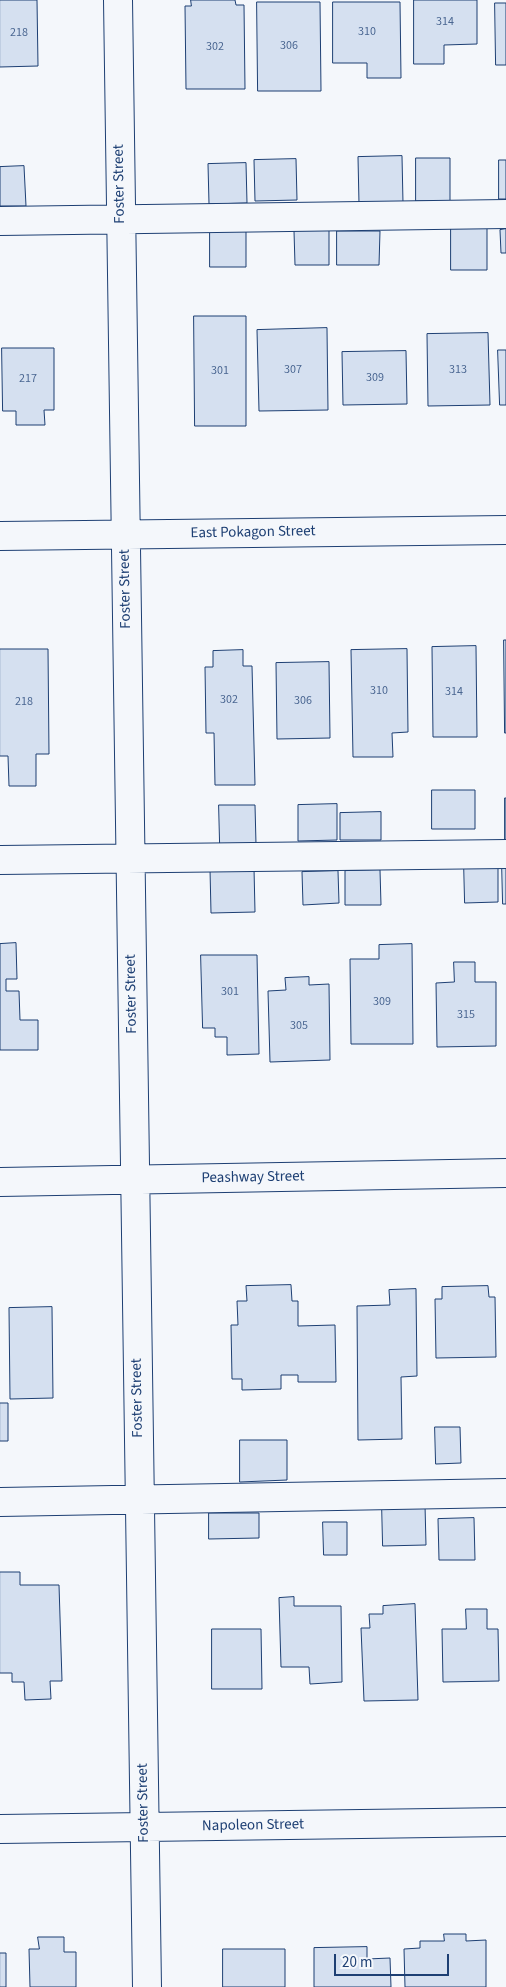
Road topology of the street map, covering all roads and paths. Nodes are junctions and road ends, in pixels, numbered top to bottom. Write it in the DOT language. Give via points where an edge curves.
graph roads {
  1 [pos="118,0"];
  2 [pos="506,214"];
  3 [pos="120,219"];
  4 [pos="0,221"];
  5 [pos="506,530"];
  6 [pos="126,534"];
  7 [pos="0,536"];
  8 [pos="506,854"];
  9 [pos="129,859"];
  10 [pos="0,860"];
  11 [pos="506,1172"];
  12 [pos="135,1180"];
  13 [pos="0,1182"];
  14 [pos="506,1492"];
  15 [pos="139,1501"];
  16 [pos="0,1502"];
  17 [pos="506,1822"];
  18 [pos="145,1827"];
  19 [pos="0,1829"];
  20 [pos="147,1987"];
  1 -- 3 [label="street, Foster Street"];
  2 -- 3 [label="street"];
  3 -- 4 [label="street"];
  3 -- 6 [label="street, Foster Street"];
  5 -- 6 [label="street, East Pokagon Street"];
  6 -- 7 [label="street, East Pokagon Street"];
  6 -- 9 [label="street, Foster Street"];
  8 -- 9 [label="street"];
  9 -- 10 [label="street"];
  9 -- 12 [label="street, Foster Street"];
  11 -- 12 [label="street, Peashway Street"];
  12 -- 13 [label="street, Peashway Street"];
  12 -- 15 [label="street, Foster Street"];
  14 -- 15 [label="street"];
  15 -- 16 [label="street"];
  15 -- 18 [label="street, Foster Street"];
  17 -- 18 [label="street, Napoleon Street"];
  18 -- 19 [label="street, Napoleon Street"];
  18 -- 20 [label="street, Foster Street"];
}
